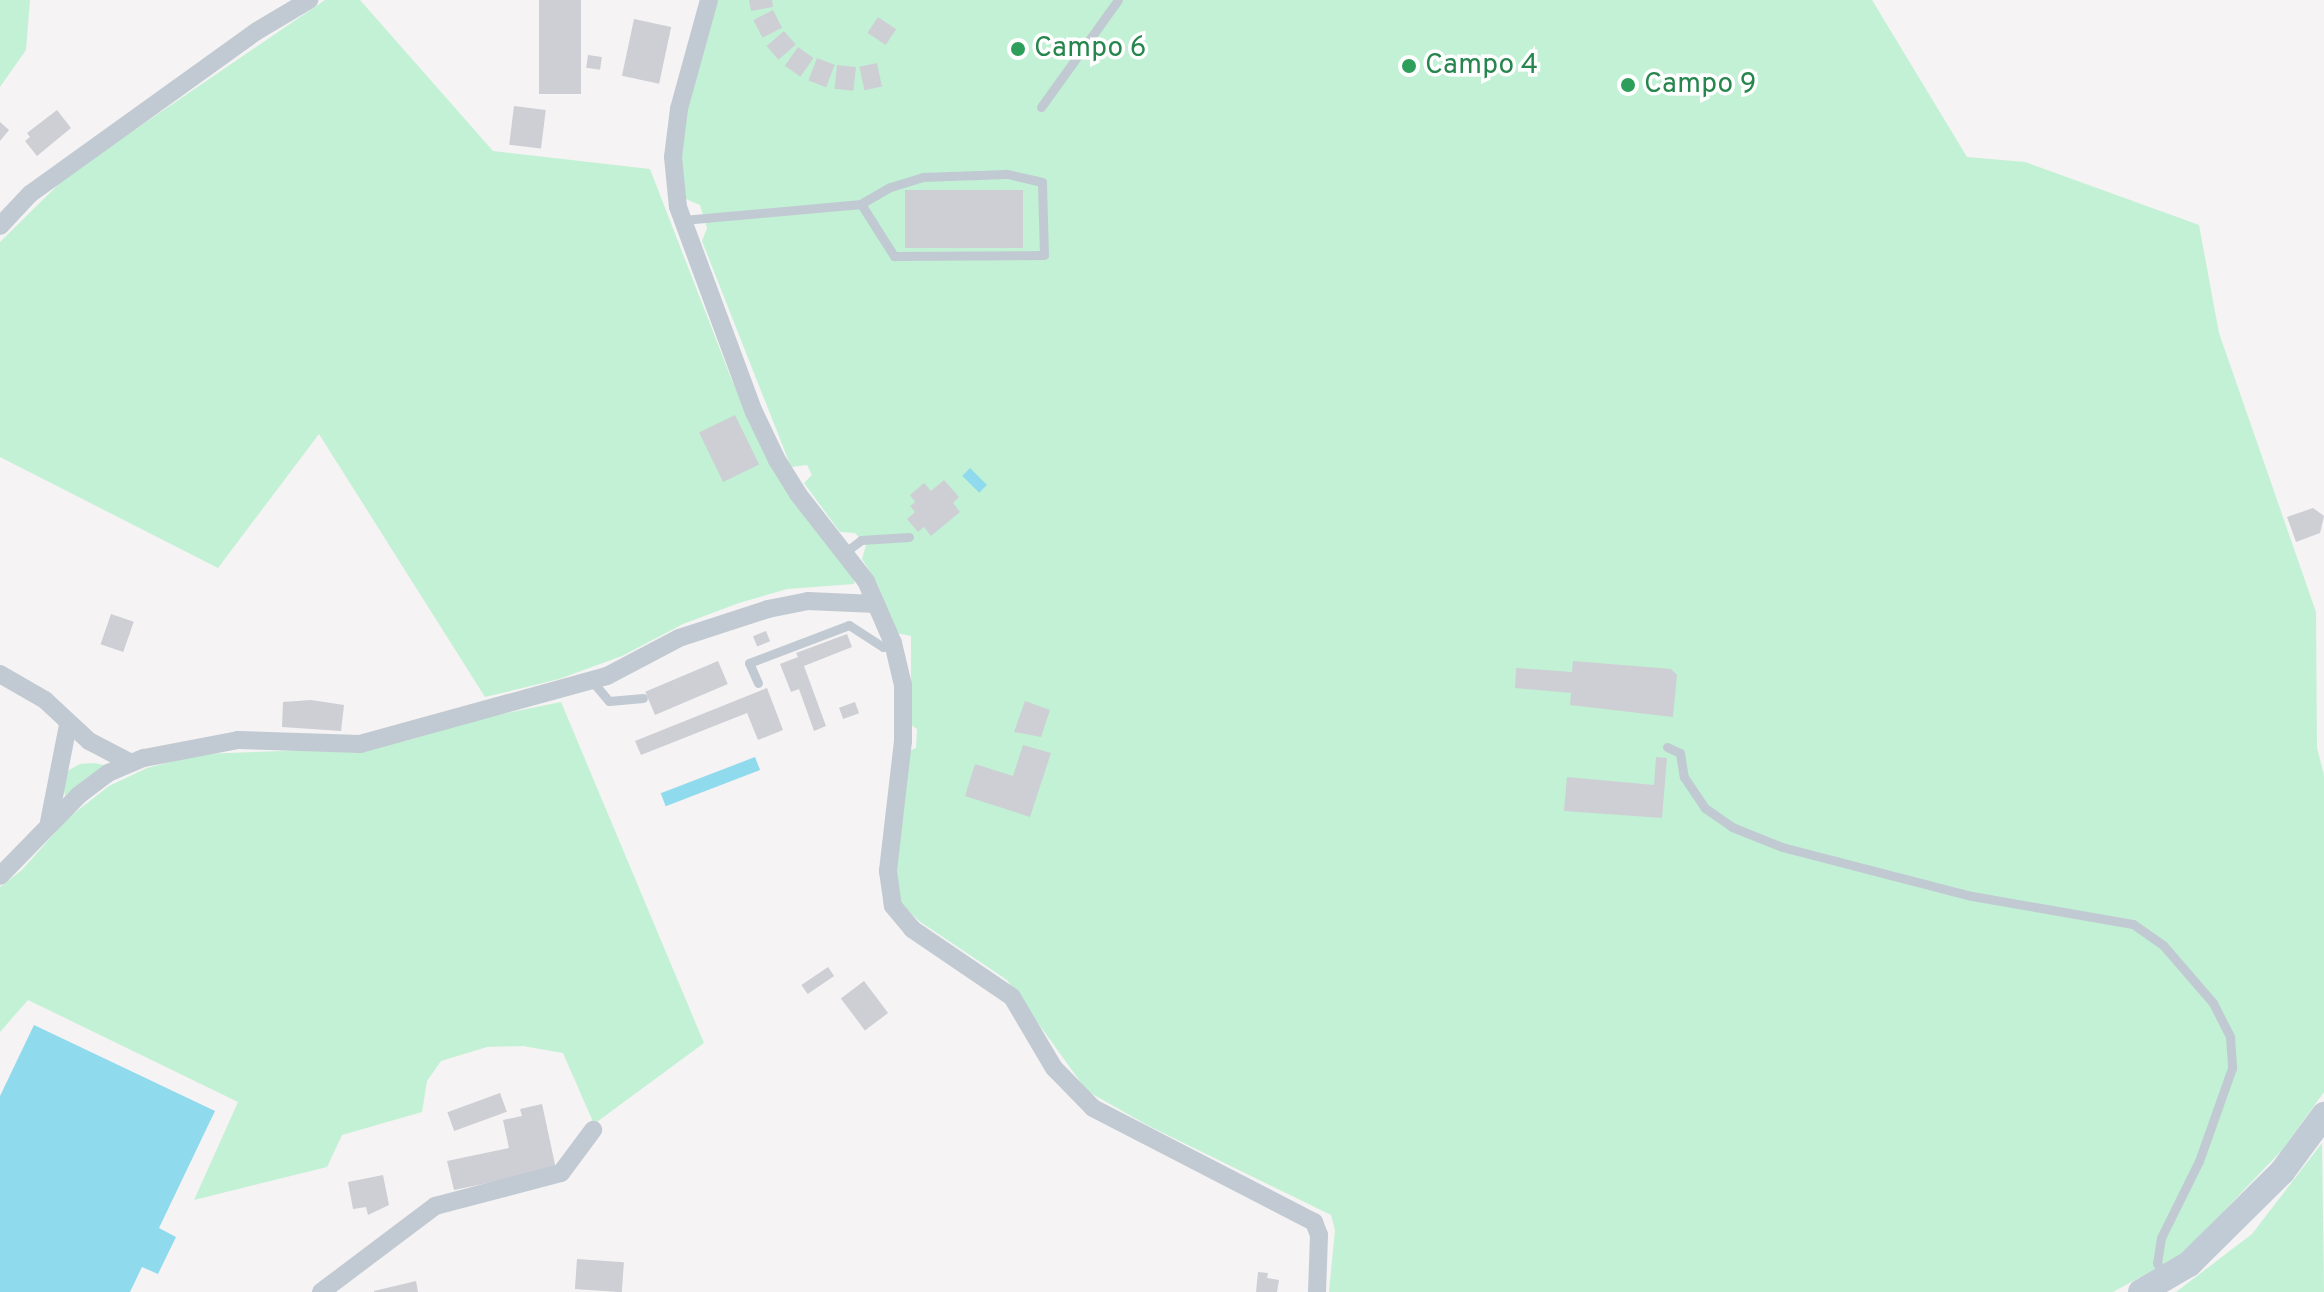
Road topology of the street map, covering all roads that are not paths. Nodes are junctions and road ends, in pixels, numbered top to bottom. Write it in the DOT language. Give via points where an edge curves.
graph roads {
  1 [pos="309,0"];
  2 [pos="709,0"];
  3 [pos="1118,0"];
  4 [pos="1041,107"];
  5 [pos="861,204"];
  6 [pos="683,220"];
  7 [pos="0,226"];
  8 [pos="909,537"];
  9 [pos="844,553"];
  10 [pos="876,604"];
  11 [pos="893,643"];
  12 [pos="0,674"];
  13 [pos="592,681"];
  14 [pos="758,683"];
  15 [pos="643,698"];
  16 [pos="68,725"];
  17 [pos="1667,747"];
  18 [pos="131,763"];
  19 [pos="49,822"];
  20 [pos="0,876"];
  21 [pos="2324,1115"];
  22 [pos="593,1130"];
  23 [pos="2165,1279"];
  24 [pos="321,1292"];
  25 [pos="1317,1292"];
  26 [pos="2141,1292"];
  1 -- 7 [label="street" via="257,31 30,194"];
  2 -- 6 [label="street" via="673,157"];
  3 -- 4 [label="lane"];
  5 -- 5 [label="lane" via="894,256 1044,255 1042,182 1006,174 923,177 890,187"];
  5 -- 6 [label="lane"];
  6 -- 9 [label="street" via="760,424 798,494"];
  8 -- 9 [label="lane" via="861,540"];
  9 -- 10 [label="street"];
  10 -- 11 [label="street"];
  10 -- 13 [label="street" via="808,601 768,609 679,638"];
  11 -- 14 [label="lane" via="883,647 849,625 749,663"];
  11 -- 25 [label="street" via="903,685 903,741 888,871 898,917 1012,997 1054,1068 1093,1108 1314,1222 1319,1235"];
  12 -- 16 [label="street" via="45,700"];
  13 -- 15 [label="lane" via="609,701"];
  13 -- 18 [label="street" via="360,744 238,740"];
  16 -- 18 [label="street"];
  16 -- 19 [label="street"];
  17 -- 23 [label="lane" via="1680,753 1684,777 1705,808 1732,827 1782,847 1972,896 2133,924 2163,945 2213,1003 2230,1037 2232,1068 2199,1161 2161,1238 2157,1263"];
  18 -- 19 [label="street" via="108,773"];
  19 -- 20 [label="street"];
  21 -- 23 [label="street" via="2282,1172 2189,1264"];
  22 -- 24 [label="street" via="561,1173 435,1206"];
  23 -- 26 [label="street"];
}
